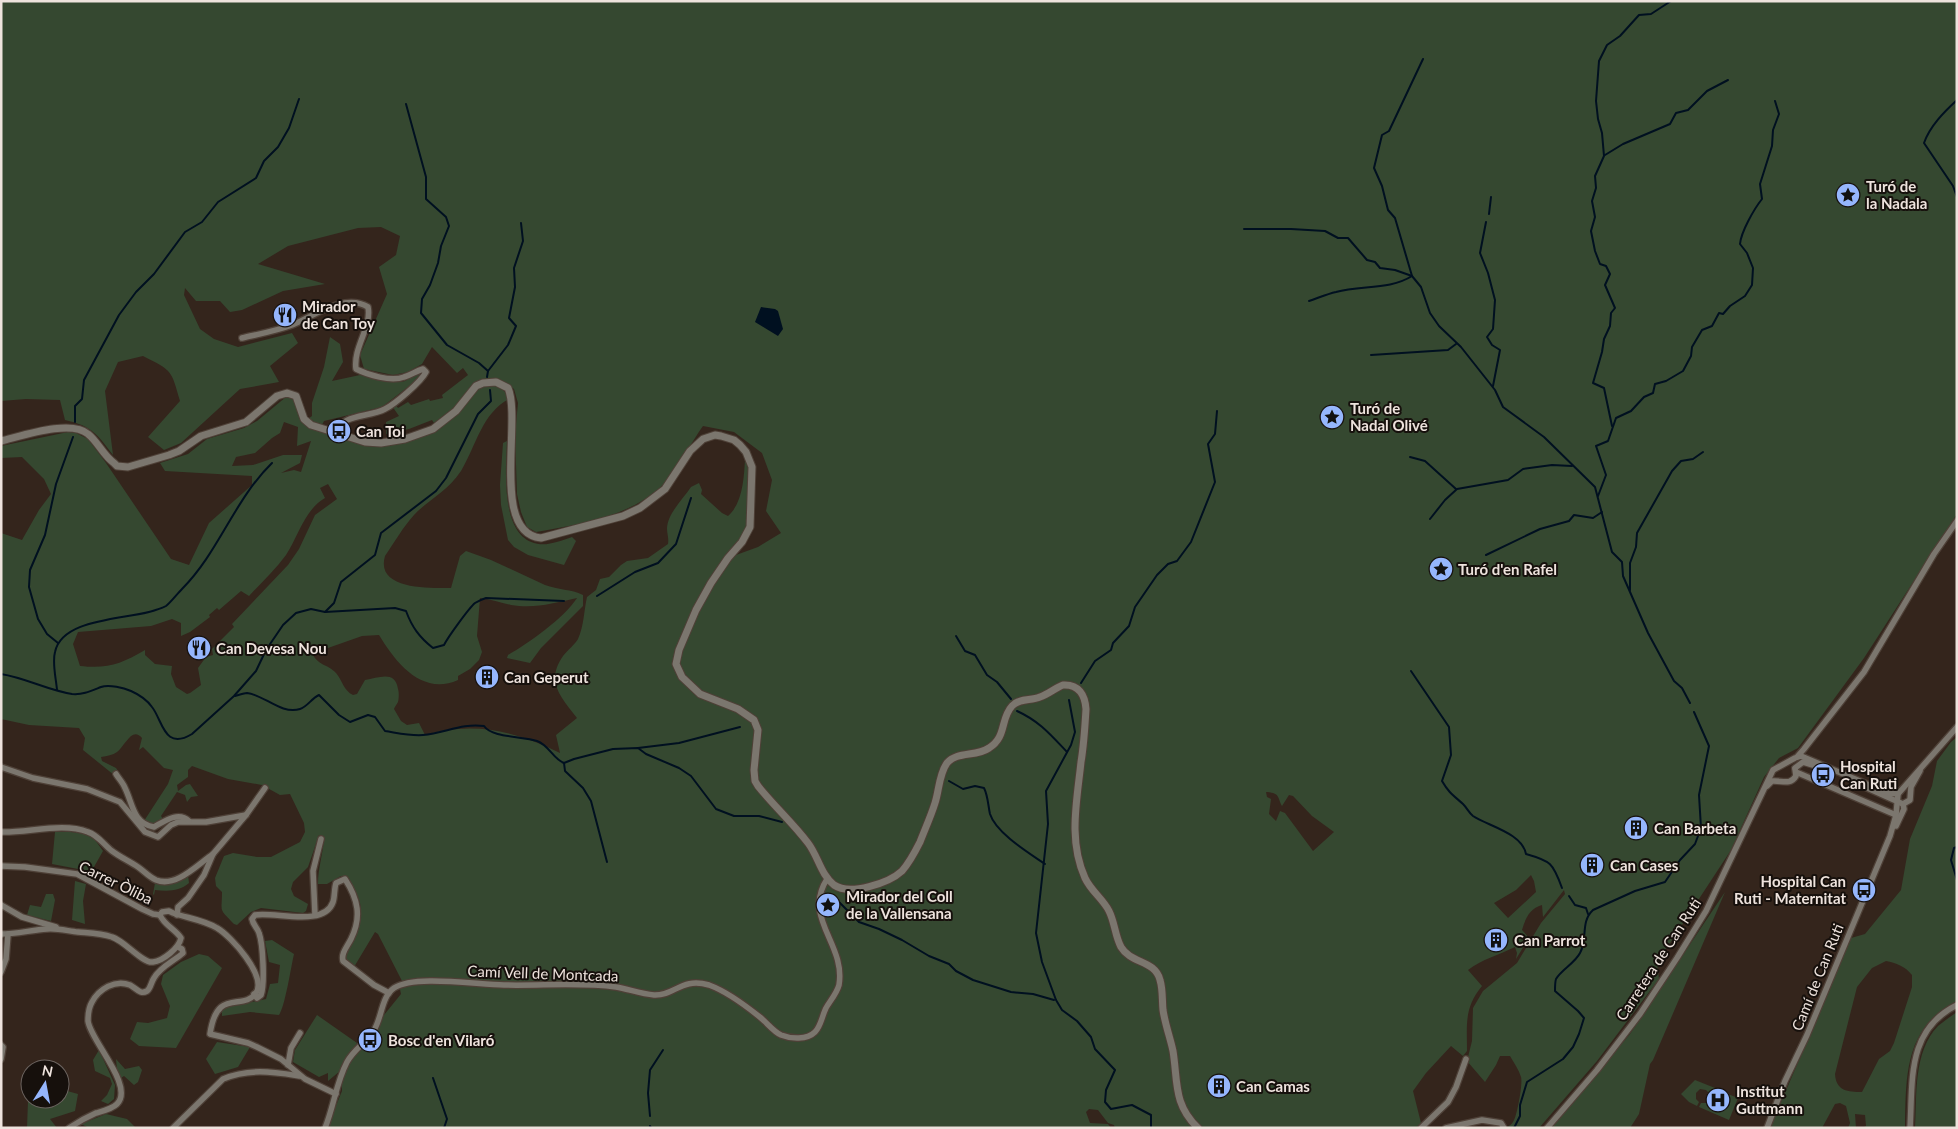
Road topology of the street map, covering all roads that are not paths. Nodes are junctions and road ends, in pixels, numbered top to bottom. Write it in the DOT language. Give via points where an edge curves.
graph roads {
  1 [pos="242,338"];
  2 [pos="335,433"];
  3 [pos="1,441"];
  4 [pos="1957,521"];
  5 [pos="1957,727"];
  6 [pos="1798,757"];
  7 [pos="1925,762"];
  8 [pos="1783,765"];
  9 [pos="1,768"];
  10 [pos="1797,768"];
  11 [pos="116,774"];
  12 [pos="1783,782"];
  13 [pos="265,788"];
  14 [pos="1765,788"];
  15 [pos="1910,793"];
  16 [pos="1898,797"];
  17 [pos="246,815"];
  18 [pos="1896,815"];
  19 [pos="189,821"];
  20 [pos="1,832"];
  21 [pos="1890,836"];
  22 [pos="321,839"];
  23 [pos="212,854"];
  24 [pos="1,866"];
  25 [pos="827,879"];
  26 [pos="1,906"];
  27 [pos="160,915"];
  28 [pos="177,915"];
  29 [pos="315,915"];
  30 [pos="60,930"];
  31 [pos="4,934"];
  32 [pos="178,947"];
  33 [pos="1,972"];
  34 [pos="389,993"];
  35 [pos="254,994"];
  36 [pos="1957,1005"];
  37 [pos="300,1033"];
  38 [pos="1,1045"];
  39 [pos="1,1059"];
  40 [pos="1466,1059"];
  41 [pos="288,1065"];
  42 [pos="300,1076"];
  43 [pos="336,1094"];
  44 [pos="69,1128"];
  45 [pos="173,1128"];
  46 [pos="325,1128"];
  47 [pos="1198,1128"];
  48 [pos="1422,1128"];
  49 [pos="1446,1128"];
  50 [pos="1504,1128"];
  51 [pos="1547,1128"];
  52 [pos="1767,1128"];
  53 [pos="1910,1128"];
  1 -- 2 [label="street" via="291,325 338,305 353,302 368,306 370,315 357,350 356,369 395,378 423,369 426,372 390,406 347,419"];
  2 -- 3 [label="street" via="307,422 296,396 287,393 277,396 246,422 201,436 169,455 128,467 117,466 90,434 77,428 59,428"];
  2 -- 25 [label="street" via="381,443 405,439 428,431 447,419 476,386 496,382 504,384 510,393 512,406 514,508 525,532 541,538 623,516 640,508 664,489 694,445 703,439 715,435 740,445 752,467 750,527 696,610 676,664 682,677 700,694 738,709 754,720 758,734 755,780 809,844"];
  4 -- 6 [label="street" via="1864,672"];
  5 -- 7 [label="street"];
  6 -- 8 [label="street, Carretera de Can Ruti"];
  6 -- 10 [label="street"];
  6 -- 16 [label="street"];
  7 -- 15 [label="street"];
  7 -- 16 [label="street"];
  8 -- 10 [label="street"];
  8 -- 12 [label="street" via="1777,773"];
  8 -- 14 [label="street, Carretera de Can Ruti" via="1773,770"];
  9 -- 19 [label="street" via="87,789 120,802 138,825 152,836 158,837 171,825"];
  10 -- 12 [label="street" via="1792,781"];
  10 -- 16 [label="street" via="1807,763"];
  10 -- 18 [label="street"];
  11 -- 19 [label="street" via="142,822 154,827 175,817"];
  12 -- 14 [label="street" via="1772,781"];
  13 -- 17 [label="street"];
  14 -- 51 [label="street, Carretera de Can Ruti" via="1706,911 1677,958 1640,1014"];
  15 -- 16 [label="street" via="1905,791"];
  15 -- 16 [label="street" via="1910,801"];
  16 -- 18 [label="street, Camí de Can Ruti"];
  16 -- 21 [label="street, Camí de Can Ruti" via="1904,809"];
  17 -- 19 [label="street" via="206,822"];
  17 -- 23 [label="street"];
  18 -- 21 [label="street, Camí de Can Ruti"];
  20 -- 23 [label="street" via="70,828 90,832 112,851 160,881 174,880"];
  21 -- 52 [label="street, Camí de Can Ruti"];
  22 -- 29 [label="street" via="313,872"];
  23 -- 28 [label="street" via="204,875 178,907"];
  24 -- 27 [label="street, Carrer Òliba" via="25,866 77,874 142,909"];
  25 -- 34 [label="street, Camí Vell de Montcada" via="818,900 819,913 834,947 839,988 814,1032 804,1037 782,1035 728,994 694,983 653,995 594,985 436,981 400,985"];
  25 -- 47 [label="street" via="841,888 860,888 882,882 900,872 919,844 948,762 956,756 980,753 992,747 1002,734 1013,704 1041,697 1063,685 1077,687 1086,708 1074,814 1080,864 1089,886 1114,921 1122,949 1158,973 1179,1099 1188,1118"];
  26 -- 30 [label="street"];
  27 -- 28 [label="street" via="169,911"];
  27 -- 32 [label="street" via="163,922 181,938"];
  28 -- 35 [label="street" via="209,924 226,936 256,973 258,983"];
  29 -- 34 [label="street" via="329,909 336,883 345,878 358,906 354,931 343,961"];
  29 -- 35 [label="street" via="299,918 255,915 252,919 260,934 264,982 261,995 257,998"];
  30 -- 31 [label="street" via="49,928"];
  30 -- 32 [label="street" via="94,932 114,938 151,963"];
  31 -- 33 [label="street" via="6,959"];
  32 -- 44 [label="street" via="183,953 158,973 145,992 138,992 129,985 112,985 104,988 91,1004 88,1022 110,1061 122,1093 115,1106"];
  34 -- 43 [label="street" via="375,1029 350,1057"];
  35 -- 41 [label="street" via="251,998 226,1003 219,1009 210,1034 248,1043"];
  36 -- 53 [label="street" via="1934,1022 1919,1044 1912,1072"];
  37 -- 41 [label="street" via="291,1048"];
  38 -- 39 [label="street"];
  40 -- 48 [label="street" via="1448,1102"];
  41 -- 42 [label="street"];
  42 -- 43 [label="street"];
  42 -- 45 [label="street" via="254,1071 223,1079"];
  43 -- 46 [label="street"];
  49 -- 50 [label="street" via="1482,1120 1500,1123"];
}
